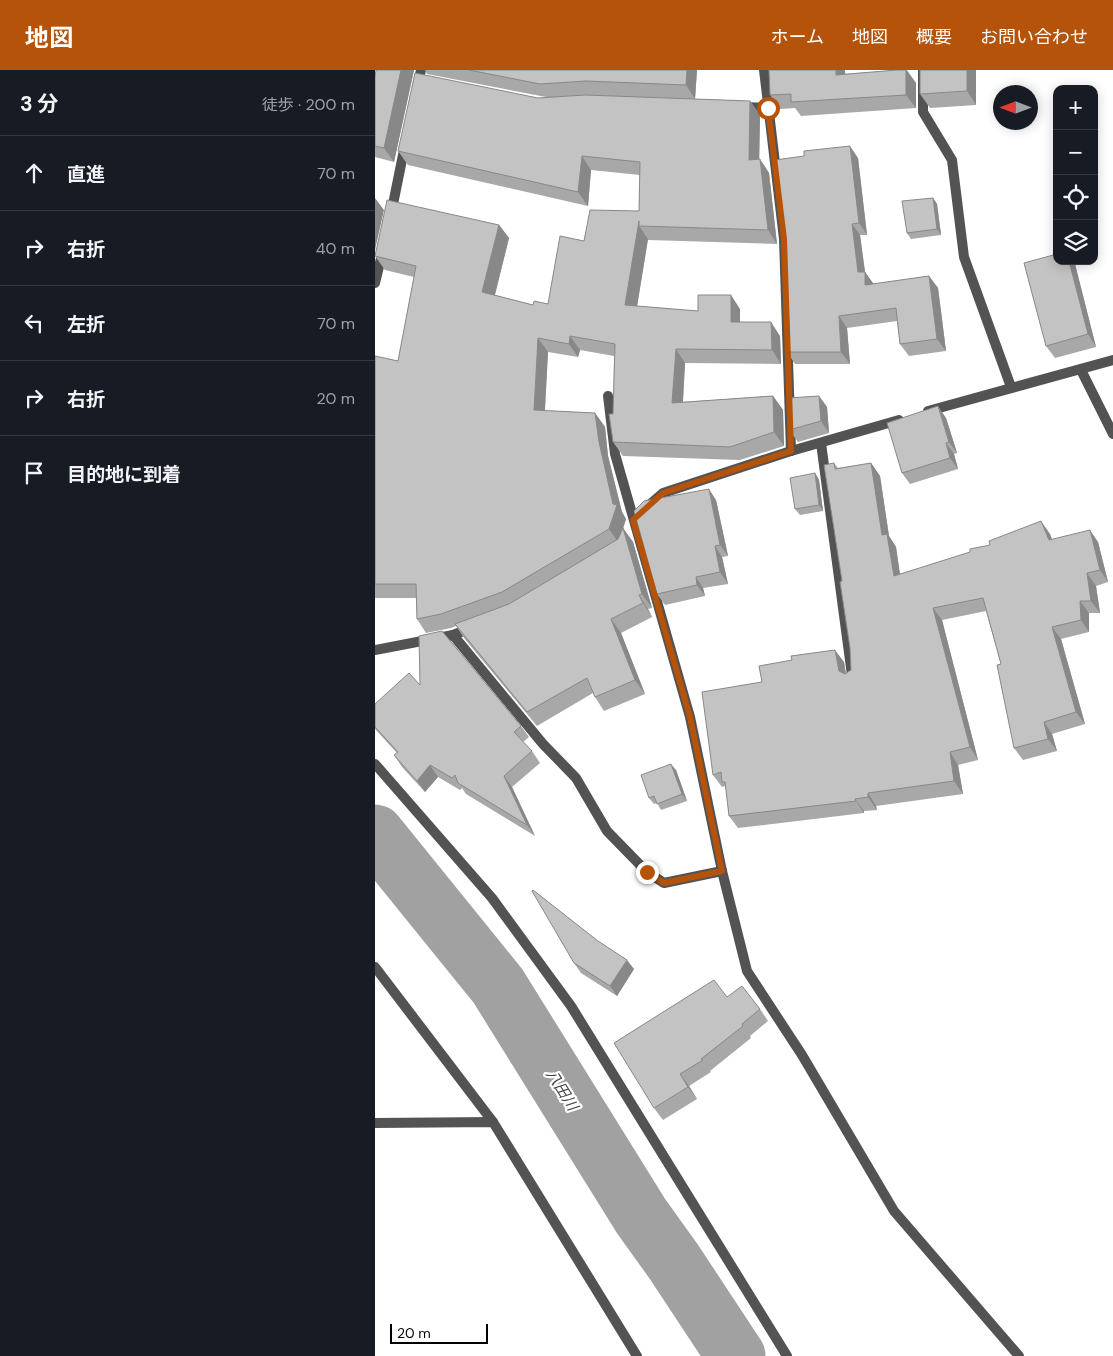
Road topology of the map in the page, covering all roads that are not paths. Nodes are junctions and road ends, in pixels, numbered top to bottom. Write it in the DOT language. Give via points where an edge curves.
graph roads {
  1 [pos="765,70"];
  2 [pos="923,70"];
  3 [pos="423,77"];
  4 [pos="415,98"];
  5 [pos="730,107"];
  6 [pos="768,108"];
  7 [pos="407,136"];
  8 [pos="389,220"];
  9 [pos="385,239"];
  10 [pos="375,283"];
  11 [pos="1113,360"];
  12 [pos="1081,370"];
  13 [pos="1011,387"];
  14 [pos="608,396"];
  15 [pos="1113,434"];
  16 [pos="821,443"];
  17 [pos="791,451"];
  18 [pos="633,520"];
  19 [pos="627,538"];
  20 [pos="479,625"];
  21 [pos="453,635"];
  22 [pos="375,650"];
  23 [pos="853,678"];
  24 [pos="375,764"];
  25 [pos="722,871"];
  26 [pos="375,967"];
  27 [pos="493,1122"];
  28 [pos="375,1123"];
  29 [pos="637,1356"];
  30 [pos="787,1356"];
  31 [pos="1019,1356"];
  1 -- 6 [label="street"];
  2 -- 13 [label="street" via="923,112 952,160 964,257"];
  3 -- 4 [label="street"];
  5 -- 6 [label="street"];
  6 -- 17 [label="street" via="784,239"];
  7 -- 8 [label="street"];
  9 -- 10 [label="street"];
  11 -- 12 [label="street"];
  12 -- 13 [label="street"];
  12 -- 15 [label="street"];
  13 -- 16 [label="street"];
  14 -- 18 [label="street" via="615,454"];
  16 -- 17 [label="street"];
  16 -- 23 [label="street"];
  17 -- 18 [label="street" via="663,493"];
  18 -- 19 [label="street"];
  18 -- 25 [label="street" via="690,717"];
  20 -- 21 [label="street"];
  21 -- 22 [label="street"];
  21 -- 25 [label="street" via="575,778 607,831 647,872 664,883"];
  24 -- 30 [label="street" via="492,898 571,1006"];
  25 -- 31 [label="street" via="747,971 802,1055 894,1211"];
  26 -- 27 [label="street"];
  27 -- 28 [label="street"];
  27 -- 29 [label="street"];
}
